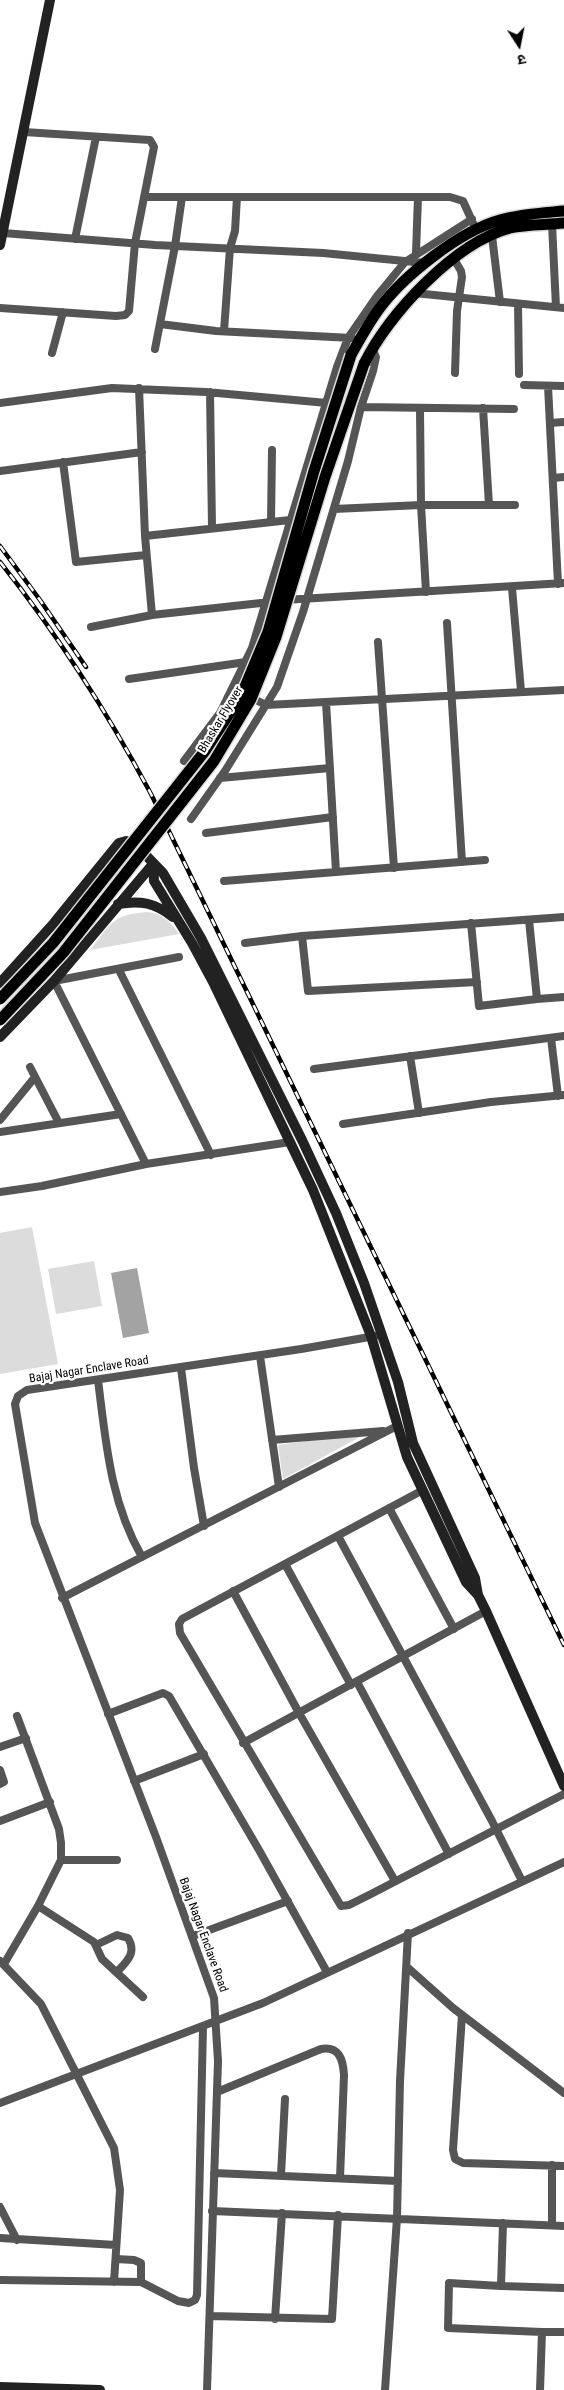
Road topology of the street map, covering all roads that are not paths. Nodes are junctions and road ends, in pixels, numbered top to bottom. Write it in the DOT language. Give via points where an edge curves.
graph roads {
  1 [pos="50,0"];
  2 [pos="24,132"];
  3 [pos="96,137"];
  4 [pos="237,196"];
  5 [pos="144,197"];
  6 [pos="182,197"];
  7 [pos="418,197"];
  8 [pos="564,211"];
  9 [pos="474,224"];
  10 [pos="552,224"];
  11 [pos="564,224"];
  12 [pos="2,233"];
  13 [pos="492,236"];
  14 [pos="74,238"];
  15 [pos="135,243"];
  16 [pos="0,245"];
  17 [pos="175,246"];
  18 [pos="230,248"];
  19 [pos="416,253"];
  20 [pos="454,259"];
  21 [pos="405,262"];
  22 [pos="425,263"];
  23 [pos="414,293"];
  24 [pos="458,298"];
  25 [pos="500,302"];
  26 [pos="518,304"];
  27 [pos="0,308"];
  28 [pos="560,308"];
  29 [pos="63,312"];
  30 [pos="160,324"];
  31 [pos="224,332"];
  32 [pos="354,339"];
  33 [pos="372,348"];
  34 [pos="155,349"];
  35 [pos="52,353"];
  36 [pos="455,373"];
  37 [pos="519,374"];
  38 [pos="524,385"];
  39 [pos="548,386"];
  40 [pos="564,386"];
  41 [pos="140,388"];
  42 [pos="210,392"];
  43 [pos="0,403"];
  44 [pos="327,403"];
  45 [pos="361,407"];
  46 [pos="420,408"];
  47 [pos="483,408"];
  48 [pos="514,409"];
  49 [pos="564,422"];
  50 [pos="550,423"];
  51 [pos="272,450"];
  52 [pos="142,452"];
  53 [pos="63,462"];
  54 [pos="0,471"];
  55 [pos="564,477"];
  56 [pos="553,478"];
  57 [pos="488,505"];
  58 [pos="515,505"];
  59 [pos="421,506"];
  60 [pos="334,509"];
  61 [pos="290,520"];
  62 [pos="271,522"];
  63 [pos="212,528"];
  64 [pos="564,529"];
  65 [pos="555,530"];
  66 [pos="145,536"];
  67 [pos="146,555"];
  68 [pos="561,584"];
  69 [pos="512,588"];
  70 [pos="426,592"];
  71 [pos="307,598"];
  72 [pos="265,602"];
  73 [pos="152,615"];
  74 [pos="447,623"];
  75 [pos="91,627"];
  76 [pos="378,642"];
  77 [pos="246,662"];
  78 [pos="129,679"];
  79 [pos="232,689"];
  80 [pos="564,690"];
  81 [pos="522,691"];
  82 [pos="451,695"];
  83 [pos="384,699"];
  84 [pos="326,702"];
  85 [pos="266,705"];
  86 [pos="184,761"];
  87 [pos="330,768"];
  88 [pos="220,778"];
  89 [pos="333,817"];
  90 [pos="191,819"];
  91 [pos="206,832"];
  92 [pos="484,860"];
  93 [pos="462,862"];
  94 [pos="153,864"];
  95 [pos="394,868"];
  96 [pos="336,872"];
  97 [pos="224,881"];
  98 [pos="118,904"];
  99 [pos="564,917"];
  100 [pos="529,920"];
  101 [pos="178,921"];
  102 [pos="471,923"];
  103 [pos="302,936"];
  104 [pos="244,943"];
  105 [pos="179,957"];
  106 [pos="119,970"];
  107 [pos="54,981"];
  108 [pos="477,982"];
  109 [pos="0,983"];
  110 [pos="564,997"];
  111 [pos="0,999"];
  112 [pos="537,1000"];
  113 [pos="0,1020"];
  114 [pos="564,1036"];
  115 [pos="0,1037"];
  116 [pos="551,1038"];
  117 [pos="410,1056"];
  118 [pos="30,1067"];
  119 [pos="314,1069"];
  120 [pos="35,1077"];
  121 [pos="561,1095"];
  122 [pos="419,1113"];
  123 [pos="121,1114"];
  124 [pos="0,1120"];
  125 [pos="59,1123"];
  126 [pos="343,1124"];
  127 [pos="0,1132"];
  128 [pos="290,1142"];
  129 [pos="212,1155"];
  130 [pos="146,1164"];
  131 [pos="0,1192"];
  132 [pos="382,1335"];
  133 [pos="371,1336"];
  134 [pos="260,1356"];
  135 [pos="181,1368"];
  136 [pos="98,1380"];
  137 [pos="397,1426"];
  138 [pos="386,1431"];
  139 [pos="272,1440"];
  140 [pos="279,1487"];
  141 [pos="423,1490"];
  142 [pos="389,1508"];
  143 [pos="204,1526"];
  144 [pos="338,1536"];
  145 [pos="142,1557"];
  146 [pos="285,1564"];
  147 [pos="233,1592"];
  148 [pos="478,1595"];
  149 [pos="62,1598"];
  150 [pos="486,1611"];
  151 [pos="454,1629"];
  152 [pos="404,1657"];
  153 [pos="354,1684"];
  154 [pos="108,1714"];
  155 [pos="299,1714"];
  156 [pos="17,1716"];
  157 [pos="26,1738"];
  158 [pos="243,1743"];
  159 [pos="0,1747"];
  160 [pos="204,1754"];
  161 [pos="0,1770"];
  162 [pos="134,1781"];
  163 [pos="0,1784"];
  164 [pos="564,1786"];
  165 [pos="564,1794"];
  166 [pos="50,1802"];
  167 [pos="0,1821"];
  168 [pos="497,1830"];
  169 [pos="449,1854"];
  170 [pos="61,1860"];
  171 [pos="117,1860"];
  172 [pos="564,1862"];
  173 [pos="522,1881"];
  174 [pos="395,1882"];
  175 [pos="288,1901"];
  176 [pos="38,1906"];
  177 [pos="408,1933"];
  178 [pos="193,1936"];
  179 [pos="96,1945"];
  180 [pos="2,1963"];
  181 [pos="407,1968"];
  182 [pos="117,1972"];
  183 [pos="327,1972"];
  184 [pos="143,1997"];
  185 [pos="462,2015"];
  186 [pos="217,2021"];
  187 [pos="204,2027"];
  188 [pos="78,2073"];
  189 [pos="217,2092"];
  190 [pos="564,2093"];
  191 [pos="285,2099"];
  192 [pos="0,2103"];
  193 [pos="552,2165"];
  194 [pos="564,2166"];
  195 [pos="214,2173"];
  196 [pos="280,2176"];
  197 [pos="340,2178"];
  198 [pos="398,2181"];
  199 [pos="0,2207"];
  200 [pos="212,2211"];
  201 [pos="282,2213"];
  202 [pos="338,2216"];
  203 [pos="397,2218"];
  204 [pos="502,2223"];
  205 [pos="552,2225"];
  206 [pos="564,2226"];
  207 [pos="0,2238"];
  208 [pos="17,2240"];
  209 [pos="116,2245"];
  210 [pos="116,2259"];
  211 [pos="0,2280"];
  212 [pos="114,2282"];
  213 [pos="141,2282"];
  214 [pos="501,2286"];
  215 [pos="564,2288"];
  216 [pos="210,2316"];
  217 [pos="275,2319"];
  218 [pos="542,2332"];
  219 [pos="564,2332"];
  220 [pos="0,2387"];
  221 [pos="100,2390"];
  222 [pos="207,2390"];
  223 [pos="385,2390"];
  224 [pos="540,2390"];
  1 -- 2 [label="street"];
  2 -- 3 [label="street"];
  2 -- 12 [label="street"];
  3 -- 5 [label="street" via="150,140 154,147"];
  3 -- 14 [label="street"];
  4 -- 6 [label="street"];
  4 -- 7 [label="street"];
  4 -- 18 [label="street" via="235,231"];
  5 -- 6 [label="street"];
  5 -- 15 [label="street"];
  6 -- 17 [label="street"];
  7 -- 9 [label="street" via="458,198"];
  7 -- 19 [label="street"];
  8 -- 9 [label="main road, Bhaskar Flyover"];
  9 -- 19 [label="street"];
  9 -- 22 [label="main road, Bhaskar Flyover"];
  10 -- 11 [label="main road, Bhaskar Flyover"];
  10 -- 13 [label="main road, Bhaskar Flyover" via="510,228"];
  10 -- 28 [label="street"];
  12 -- 14 [label="street"];
  12 -- 16 [label="street"];
  13 -- 20 [label="main road, Bhaskar Flyover"];
  13 -- 25 [label="street"];
  14 -- 15 [label="street"];
  15 -- 17 [label="street"];
  15 -- 29 [label="street" via="129,311 125,315"];
  17 -- 18 [label="street"];
  17 -- 30 [label="street"];
  18 -- 21 [label="street"];
  18 -- 31 [label="street"];
  19 -- 21 [label="street"];
  20 -- 23 [label="main road, Bhaskar Flyover"];
  20 -- 24 [label="street" via="461,271"];
  21 -- 22 [label="street"];
  21 -- 32 [label="street" via="377,296"];
  22 -- 32 [label="main road, Bhaskar Flyover" via="388,298"];
  23 -- 24 [label="street"];
  23 -- 33 [label="main road, Bhaskar Flyover"];
  24 -- 25 [label="street"];
  24 -- 36 [label="street"];
  25 -- 26 [label="street"];
  26 -- 28 [label="street"];
  26 -- 37 [label="street"];
  27 -- 29 [label="street"];
  29 -- 35 [label="street"];
  30 -- 31 [label="street"];
  30 -- 34 [label="street"];
  31 -- 32 [label="street"];
  32 -- 44 [label="street" via="337,367"];
  32 -- 111 [label="main road, Bhaskar Flyover, bridge" via="268,632 242,694 205,751 53,943"];
  33 -- 45 [label="street" via="376,357"];
  33 -- 113 [label="main road, Bhaskar Flyover, bridge" via="326,477 276,638 251,699 214,761 64,953"];
  38 -- 39 [label="street"];
  39 -- 40 [label="street"];
  39 -- 50 [label="street"];
  41 -- 42 [label="street"];
  41 -- 43 [label="street" via="112,388"];
  41 -- 52 [label="street"];
  42 -- 44 [label="street"];
  42 -- 63 [label="street"];
  44 -- 61 [label="street"];
  45 -- 46 [label="street"];
  45 -- 60 [label="street"];
  46 -- 47 [label="street"];
  46 -- 59 [label="street"];
  47 -- 48 [label="street"];
  47 -- 57 [label="street"];
  49 -- 50 [label="street"];
  50 -- 56 [label="street"];
  51 -- 62 [label="street"];
  52 -- 53 [label="street"];
  52 -- 66 [label="street"];
  53 -- 54 [label="street"];
  53 -- 67 [label="street" via="76,562"];
  55 -- 56 [label="street"];
  56 -- 65 [label="street"];
  57 -- 58 [label="street"];
  57 -- 59 [label="street"];
  59 -- 60 [label="street"];
  59 -- 70 [label="street"];
  60 -- 71 [label="street"];
  61 -- 62 [label="street"];
  61 -- 72 [label="street"];
  62 -- 63 [label="street"];
  63 -- 66 [label="street"];
  64 -- 65 [label="street"];
  65 -- 68 [label="street"];
  66 -- 67 [label="street"];
  67 -- 73 [label="street"];
  68 -- 69 [label="street"];
  69 -- 70 [label="street"];
  69 -- 81 [label="street"];
  70 -- 71 [label="street"];
  71 -- 72 [label="street"];
  71 -- 85 [label="street" via="277,687"];
  72 -- 73 [label="street"];
  72 -- 77 [label="street"];
  73 -- 75 [label="street"];
  74 -- 82 [label="street"];
  76 -- 83 [label="street"];
  77 -- 78 [label="street"];
  77 -- 79 [label="street"];
  79 -- 85 [label="street"];
  79 -- 86 [label="street" via="220,713"];
  80 -- 81 [label="street"];
  81 -- 82 [label="street"];
  82 -- 83 [label="street"];
  82 -- 93 [label="street"];
  83 -- 84 [label="street"];
  83 -- 95 [label="street"];
  84 -- 85 [label="street"];
  84 -- 87 [label="street"];
  85 -- 88 [label="street"];
  87 -- 88 [label="street"];
  87 -- 89 [label="street"];
  88 -- 90 [label="street"];
  89 -- 91 [label="street"];
  89 -- 96 [label="street"];
  92 -- 93 [label="street"];
  93 -- 95 [label="street"];
  94 -- 98 [label="street"];
  94 -- 101 [label="street" via="154,881"];
  94 -- 109 [label="street" via="136,845 126,841 119,843"];
  94 -- 132 [label="street" via="163,873 201,938 262,1058 336,1213"];
  95 -- 96 [label="street"];
  96 -- 97 [label="street"];
  98 -- 101 [label="street" via="133,901 151,904"];
  98 -- 107 [label="street"];
  99 -- 100 [label="street"];
  100 -- 102 [label="street"];
  100 -- 112 [label="street"];
  101 -- 128 [label="street" via="214,984"];
  102 -- 103 [label="street"];
  102 -- 108 [label="street"];
  103 -- 104 [label="street"];
  103 -- 108 [label="street" via="308,992"];
  105 -- 106 [label="street"];
  106 -- 107 [label="street"];
  106 -- 129 [label="street"];
  107 -- 115 [label="street"];
  107 -- 123 [label="street"];
  108 -- 112 [label="street" via="479,1006"];
  110 -- 112 [label="street"];
  114 -- 116 [label="street"];
  116 -- 117 [label="street"];
  116 -- 121 [label="street"];
  117 -- 119 [label="street"];
  117 -- 122 [label="street"];
  118 -- 120 [label="street"];
  120 -- 124 [label="street"];
  120 -- 125 [label="street"];
  121 -- 122 [label="street"];
  122 -- 126 [label="street"];
  123 -- 125 [label="street"];
  123 -- 130 [label="street"];
  125 -- 127 [label="street"];
  128 -- 129 [label="street"];
  128 -- 133 [label="street" via="313,1190"];
  129 -- 130 [label="street"];
  130 -- 131 [label="street"];
  132 -- 133 [label="street, Bajaj Nagar Enclave Road"];
  132 -- 148 [label="street" via="413,1443 475,1578"];
  133 -- 134 [label="street, Bajaj Nagar Enclave Road"];
  133 -- 137 [label="street"];
  134 -- 135 [label="street, Bajaj Nagar Enclave Road"];
  134 -- 139 [label="street"];
  135 -- 136 [label="street, Bajaj Nagar Enclave Road"];
  135 -- 143 [label="street"];
  136 -- 145 [label="street" via="112,1484 129,1534"];
  136 -- 149 [label="street, Bajaj Nagar Enclave Road" via="27,1390 18,1396 15,1404 33,1515"];
  137 -- 138 [label="street"];
  137 -- 141 [label="street"];
  138 -- 139 [label="street"];
  138 -- 140 [label="street"];
  139 -- 140 [label="street"];
  140 -- 143 [label="street"];
  141 -- 142 [label="street"];
  141 -- 148 [label="street" via="466,1582"];
  142 -- 144 [label="street"];
  142 -- 151 [label="street"];
  143 -- 145 [label="street"];
  144 -- 146 [label="street"];
  144 -- 152 [label="street"];
  145 -- 149 [label="street"];
  146 -- 147 [label="street"];
  146 -- 153 [label="street"];
  147 -- 155 [label="street"];
  147 -- 158 [label="street" via="182,1619 178,1628"];
  148 -- 150 [label="street"];
  149 -- 154 [label="street, Bajaj Nagar Enclave Road"];
  150 -- 151 [label="street"];
  150 -- 164 [label="street"];
  151 -- 152 [label="street"];
  152 -- 153 [label="street"];
  152 -- 168 [label="street"];
  153 -- 155 [label="street"];
  153 -- 169 [label="street"];
  154 -- 160 [label="street" via="166,1694"];
  154 -- 162 [label="street, Bajaj Nagar Enclave Road"];
  155 -- 158 [label="street"];
  155 -- 174 [label="street"];
  156 -- 157 [label="street"];
  157 -- 159 [label="street"];
  157 -- 166 [label="street"];
  158 -- 174 [label="street" via="341,1906"];
  160 -- 162 [label="street"];
  160 -- 175 [label="street"];
  161 -- 163 [label="street" via="4,1782"];
  162 -- 178 [label="street, Bajaj Nagar Enclave Road"];
  165 -- 168 [label="street"];
  166 -- 167 [label="street"];
  166 -- 170 [label="street" via="62,1843"];
  168 -- 169 [label="street"];
  168 -- 173 [label="street"];
  169 -- 174 [label="street"];
  170 -- 171 [label="street"];
  170 -- 176 [label="street"];
  172 -- 173 [label="street"];
  173 -- 177 [label="street"];
  175 -- 178 [label="street"];
  175 -- 183 [label="street"];
  176 -- 179 [label="street"];
  176 -- 180 [label="street"];
  177 -- 181 [label="street"];
  177 -- 183 [label="street"];
  178 -- 186 [label="street, Bajaj Nagar Enclave Road" via="214,1998"];
  179 -- 182 [label="street" via="102,1959"];
  179 -- 182 [label="street" via="117,1935 128,1938 133,1949"];
  180 -- 188 [label="street" via="41,2004"];
  181 -- 185 [label="street"];
  181 -- 198 [label="street"];
  182 -- 184 [label="street"];
  183 -- 186 [label="street"];
  185 -- 190 [label="street"];
  185 -- 193 [label="street" via="455,2159 463,2163"];
  186 -- 187 [label="street"];
  186 -- 189 [label="street, Bajaj Nagar Enclave Road"];
  187 -- 188 [label="street"];
  187 -- 213 [label="street" via="197,2295 189,2303 178,2301"];
  188 -- 192 [label="street"];
  188 -- 209 [label="street" via="114,2148 120,2190"];
  189 -- 195 [label="street, Bajaj Nagar Enclave Road"];
  189 -- 197 [label="street" via="321,2049 338,2052 344,2074"];
  191 -- 196 [label="street"];
  193 -- 194 [label="street"];
  193 -- 205 [label="street"];
  195 -- 196 [label="street"];
  195 -- 200 [label="street, Bajaj Nagar Enclave Road"];
  196 -- 197 [label="street"];
  197 -- 198 [label="street"];
  198 -- 203 [label="street"];
  199 -- 208 [label="street"];
  200 -- 201 [label="street"];
  200 -- 216 [label="street, Bajaj Nagar Enclave Road"];
  201 -- 202 [label="street"];
  201 -- 217 [label="street"];
  202 -- 203 [label="street"];
  202 -- 217 [label="street" via="332,2319"];
  203 -- 204 [label="street"];
  203 -- 223 [label="street"];
  204 -- 205 [label="street"];
  204 -- 214 [label="street"];
  205 -- 206 [label="street"];
  207 -- 208 [label="street"];
  208 -- 209 [label="street"];
  209 -- 210 [label="street"];
  210 -- 212 [label="street"];
  210 -- 213 [label="street" via="141,2263"];
  211 -- 212 [label="street"];
  212 -- 213 [label="street"];
  214 -- 215 [label="street"];
  214 -- 218 [label="street" via="449,2283 448,2328"];
  216 -- 217 [label="street"];
  216 -- 222 [label="street, Bajaj Nagar Enclave Road"];
  218 -- 219 [label="street"];
  218 -- 224 [label="street"];
  220 -- 221 [label="street"];
}
